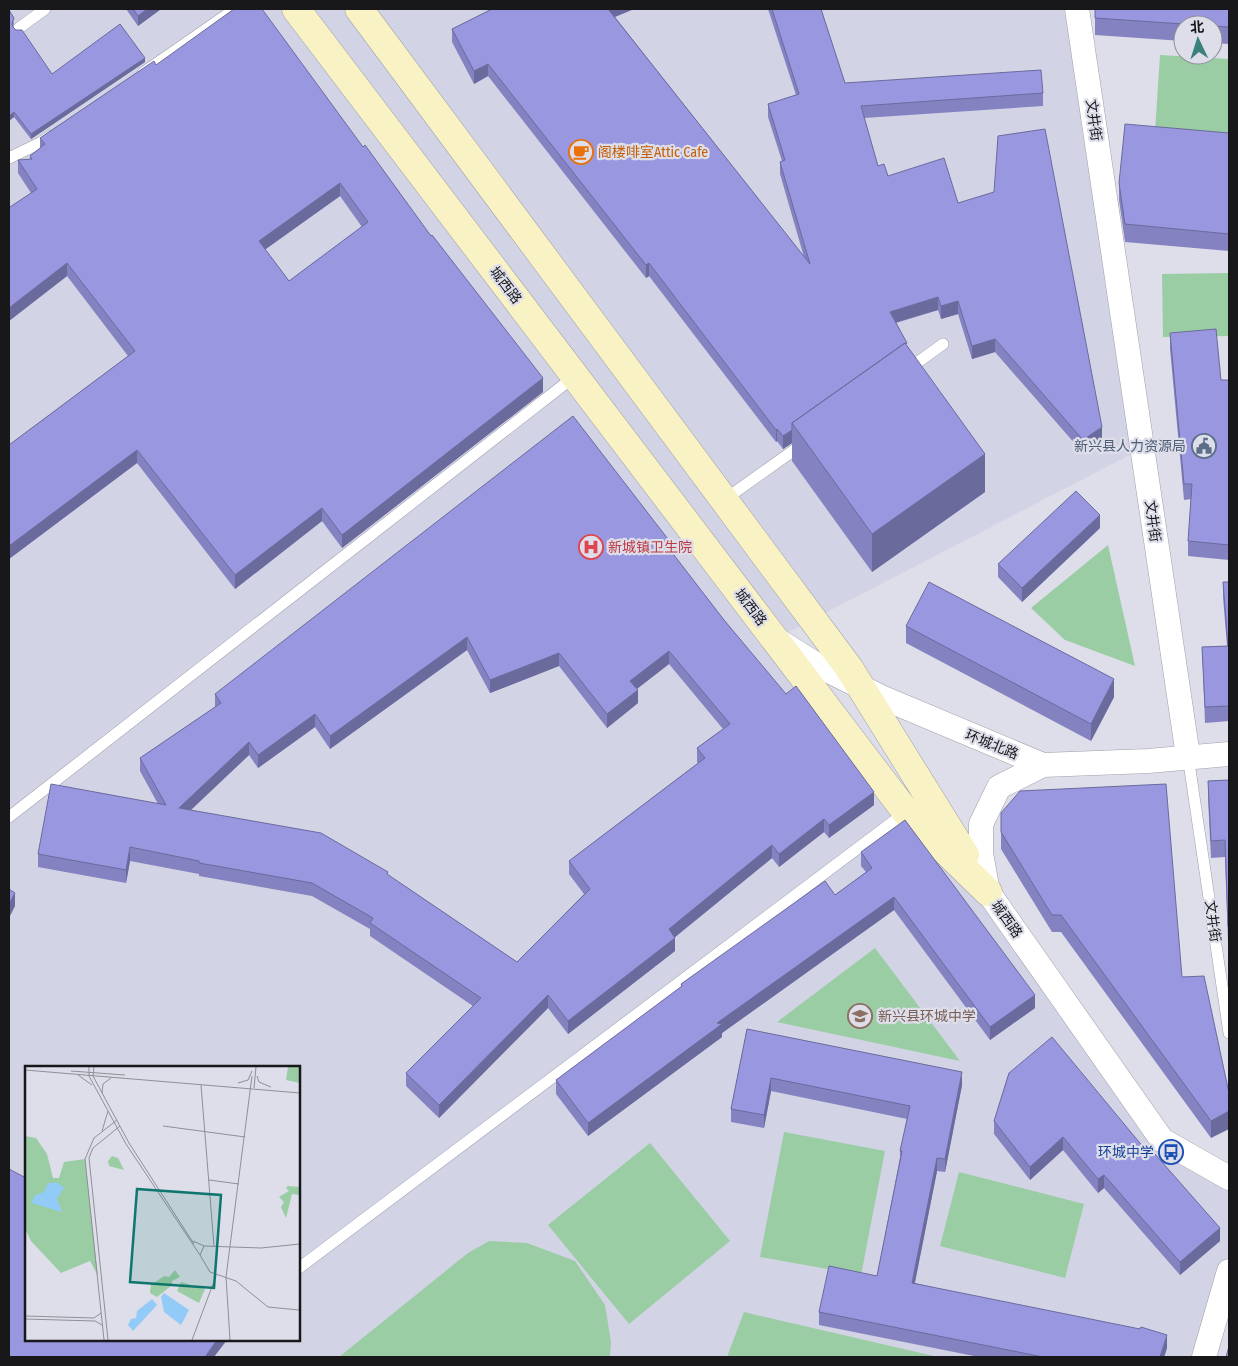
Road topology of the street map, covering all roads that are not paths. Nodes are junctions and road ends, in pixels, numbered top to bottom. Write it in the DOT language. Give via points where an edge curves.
graph roads {
  1 [pos="45,9"];
  2 [pos="235,9"];
  3 [pos="296,9"];
  4 [pos="360,9"];
  5 [pos="1077,9"];
  6 [pos="19,28"];
  7 [pos="130,82"];
  8 [pos="56,132"];
  9 [pos="9,158"];
  10 [pos="943,344"];
  11 [pos="575,376"];
  12 [pos="894,379"];
  13 [pos="813,437"];
  14 [pos="724,500"];
  15 [pos="775,639"];
  16 [pos="1229,754"];
  17 [pos="1188,756"];
  18 [pos="1043,765"];
  19 [pos="906,812"];
  20 [pos="9,816"];
  21 [pos="988,892"];
  22 [pos="1229,1033"];
  23 [pos="1229,1178"];
  24 [pos="300,1267"];
  25 [pos="1229,1271"];
  26 [pos="1204,1357"];
  1 -- 6 [label="lane"];
  2 -- 7 [label="lane"];
  3 -- 11 [label="main road, 城西路"];
  4 -- 14 [label="main road"];
  5 -- 17 [label="street, 文井街"];
  8 -- 9 [label="lane"];
  10 -- 12 [label="lane"];
  11 -- 15 [label="main road, 城西路"];
  11 -- 20 [label="lane"];
  13 -- 14 [label="lane"];
  14 -- 21 [label="main road" via="849,668"];
  15 -- 18 [label="street, 环城北路" via="817,665 881,697"];
  15 -- 19 [label="main road, 城西路"];
  16 -- 17 [label="street, 环城北路"];
  17 -- 18 [label="street, 环城北路" via="1148,761"];
  17 -- 22 [label="lane, 文井街"];
  18 -- 21 [label="street" via="998,787 981,824 981,853"];
  19 -- 21 [label="main road, 城西路"];
  19 -- 24 [label="lane"];
  21 -- 23 [label="street, 城西路" via="1162,1140"];
  25 -- 26 [label="street"];
}
